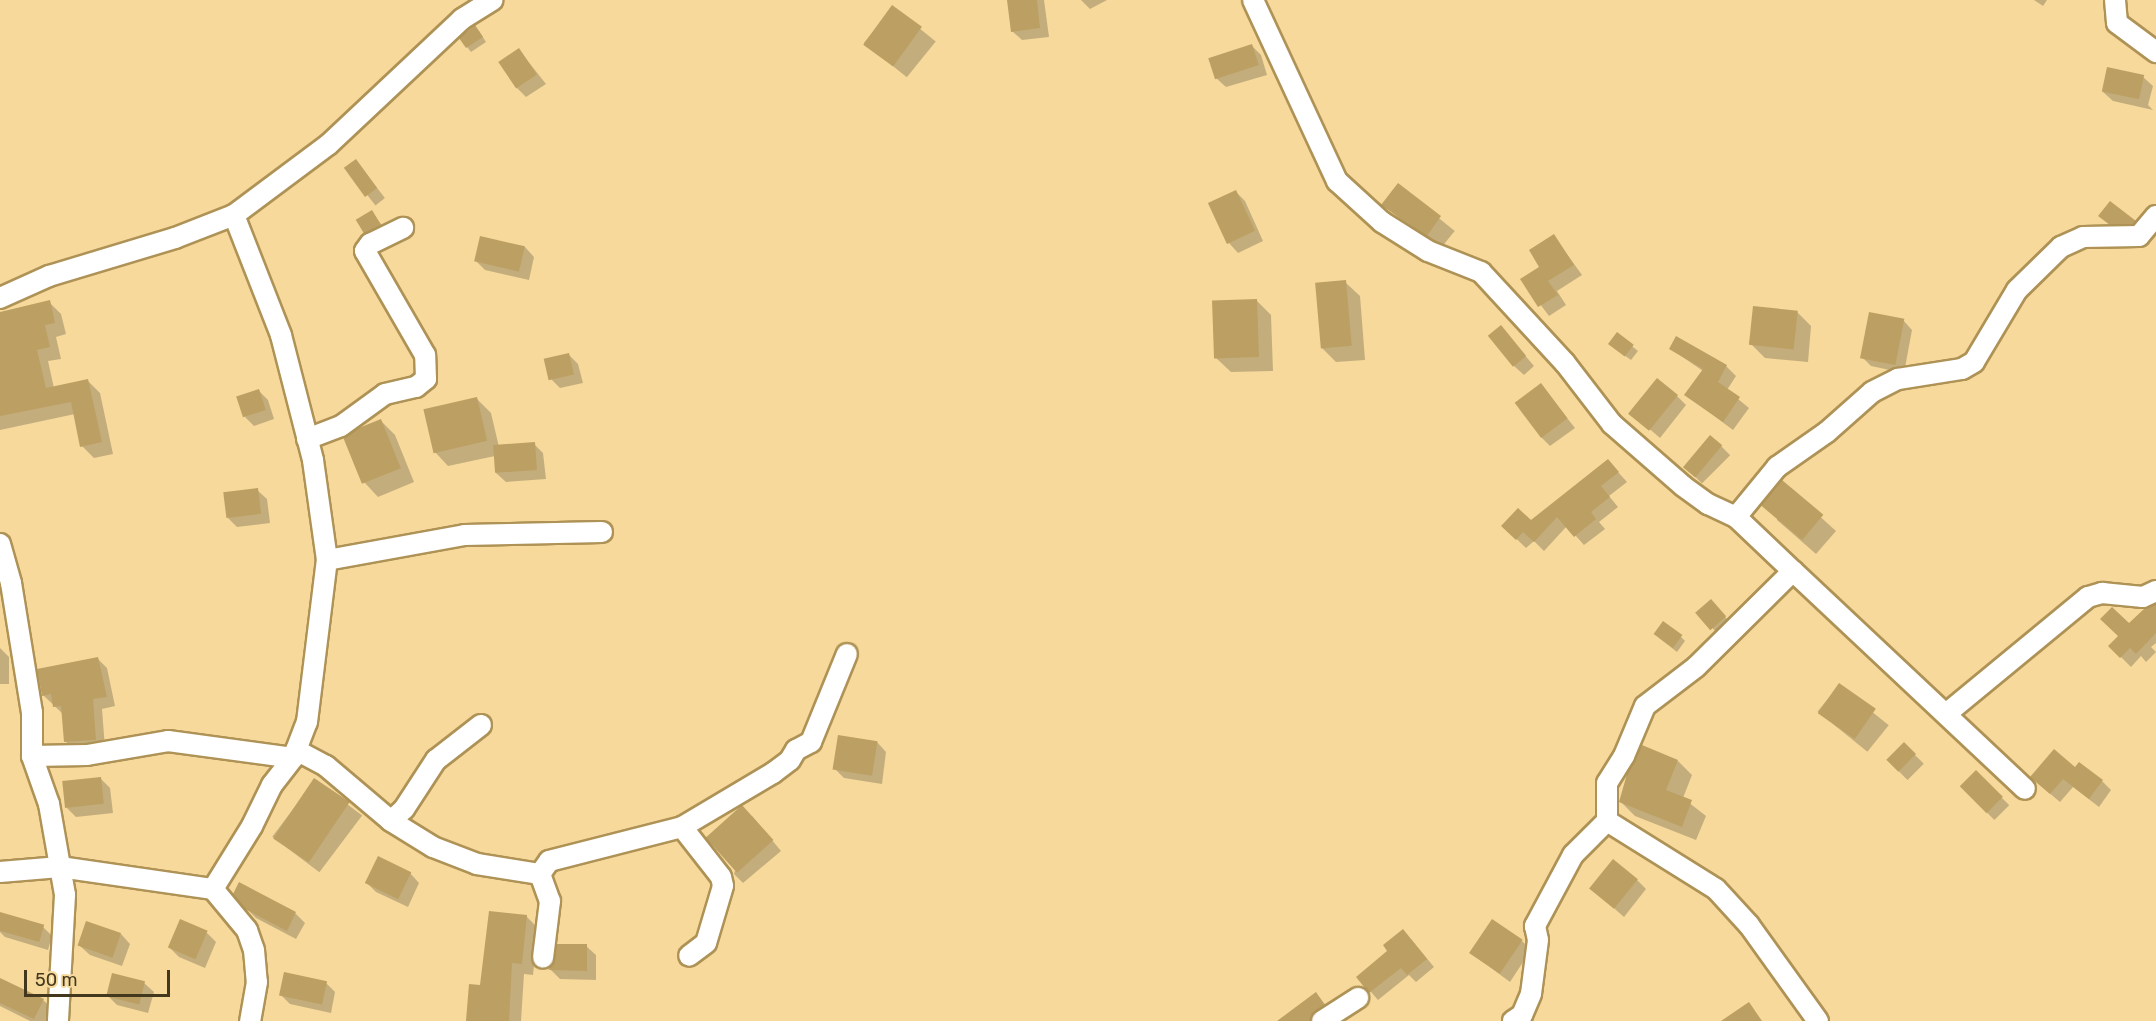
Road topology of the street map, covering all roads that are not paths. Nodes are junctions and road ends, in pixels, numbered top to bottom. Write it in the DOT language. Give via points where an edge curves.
graph roads {
  1 [pos="492,0"];
  2 [pos="1253,0"];
  3 [pos="2115,0"];
  4 [pos="2156,52"];
  5 [pos="234,215"];
  6 [pos="2156,216"];
  7 [pos="403,228"];
  8 [pos="0,298"];
  9 [pos="308,439"];
  10 [pos="1736,517"];
  11 [pos="602,532"];
  12 [pos="0,544"];
  13 [pos="327,560"];
  14 [pos="1792,571"];
  15 [pos="2156,591"];
  16 [pos="847,654"];
  17 [pos="1946,714"];
  18 [pos="481,725"];
  19 [pos="295,754"];
  20 [pos="32,756"];
  21 [pos="2025,789"];
  22 [pos="391,820"];
  23 [pos="1607,821"];
  24 [pos="682,827"];
  25 [pos="60,867"];
  26 [pos="0,872"];
  27 [pos="540,874"];
  28 [pos="213,889"];
  29 [pos="689,956"];
  30 [pos="543,958"];
  31 [pos="1358,998"];
  32 [pos="58,1021"];
  33 [pos="250,1021"];
  34 [pos="1322,1021"];
  35 [pos="1513,1021"];
  36 [pos="1818,1021"];
  1 -- 5 [label="street" via="462,19 328,145"];
  2 -- 10 [label="street" via="1337,181 1391,228 1428,251 1481,272 1583,384 1612,424 1683,486 1707,504"];
  3 -- 4 [label="street" via="2117,23"];
  5 -- 8 [label="street" via="175,238 49,276"];
  5 -- 9 [label="street" via="281,335"];
  6 -- 10 [label="street" via="2139,236 2083,237 2061,247 2022,283 1974,362 1962,369 1898,379 1872,392 1827,432 1777,467"];
  7 -- 9 [label="street" via="370,244 365,251 425,355 426,380 416,387 385,394 341,426"];
  9 -- 13 [label="street"];
  10 -- 14 [label="street"];
  11 -- 13 [label="street" via="465,535"];
  12 -- 20 [label="street" via="11,583 32,712"];
  13 -- 19 [label="street" via="307,722"];
  14 -- 17 [label="street"];
  14 -- 23 [label="street" via="1696,667 1645,706 1624,756 1607,783"];
  15 -- 17 [label="street" via="2143,597 2102,592 2088,597"];
  16 -- 24 [label="street" via="811,742 796,750 773,773"];
  17 -- 21 [label="street"];
  18 -- 22 [label="street" via="436,760 404,809"];
  19 -- 20 [label="street" via="168,741 87,755"];
  19 -- 22 [label="street" via="326,766"];
  19 -- 28 [label="street" via="272,785"];
  20 -- 25 [label="street" via="50,804"];
  22 -- 27 [label="street" via="433,847 469,861"];
  23 -- 35 [label="street" via="1573,855 1535,926 1538,940 1532,994 1522,1015"];
  23 -- 36 [label="street" via="1716,889 1749,925"];
  24 -- 27 [label="street" via="549,861"];
  24 -- 29 [label="street" via="721,877 723,886 706,943"];
  25 -- 26 [label="street"];
  25 -- 28 [label="street"];
  25 -- 32 [label="street" via="65,895"];
  27 -- 30 [label="street" via="550,901"];
  28 -- 33 [label="street" via="247,930 254,950 257,982"];
  31 -- 34 [label="street"];
}
